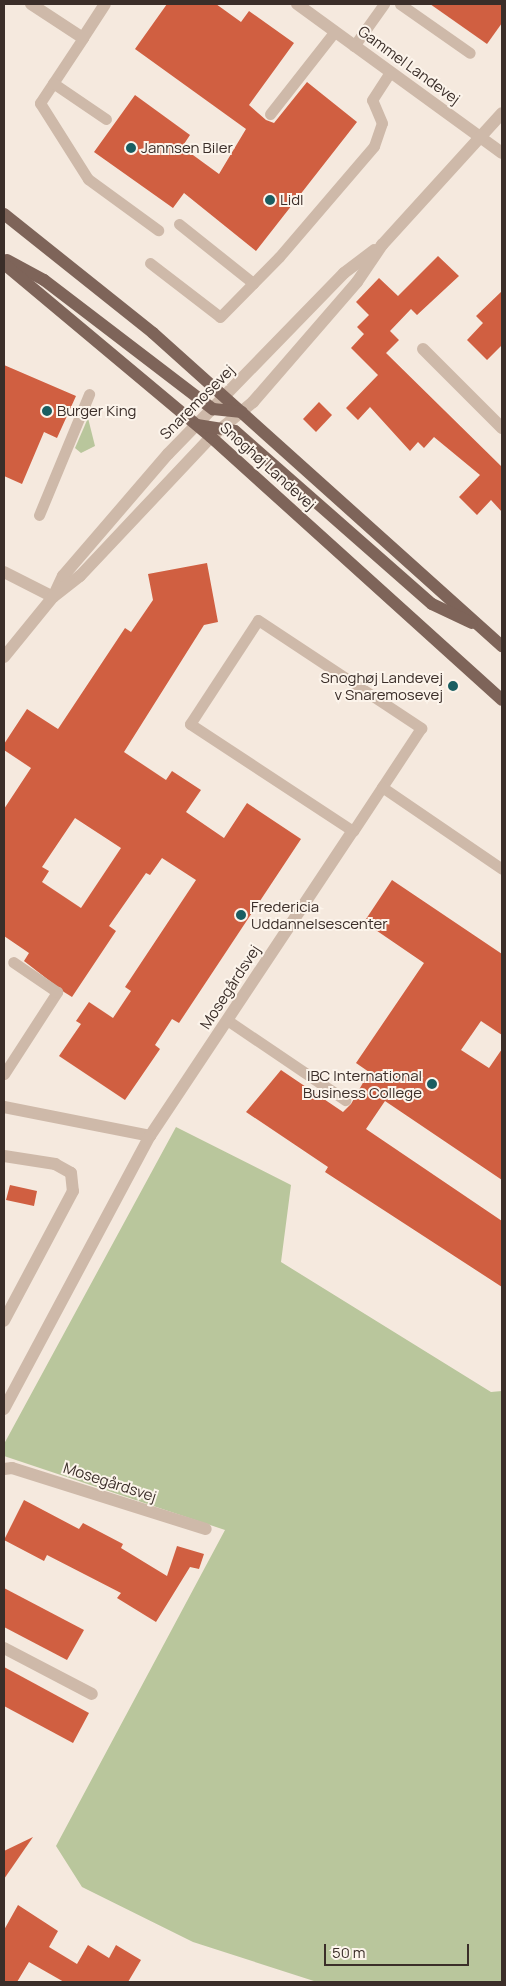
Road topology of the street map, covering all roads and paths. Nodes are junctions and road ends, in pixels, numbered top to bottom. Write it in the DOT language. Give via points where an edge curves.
graph roads {
  1 [pos="31,4"];
  2 [pos="105,4"];
  3 [pos="384,4"];
  4 [pos="400,4"];
  5 [pos="304,6"];
  6 [pos="334,32"];
  7 [pos="83,38"];
  8 [pos="354,46"];
  9 [pos="470,53"];
  10 [pos="390,72"];
  11 [pos="53,83"];
  12 [pos="502,113"];
  13 [pos="270,114"];
  14 [pos="106,120"];
  15 [pos="480,137"];
  16 [pos="502,153"];
  17 [pos="4,214"];
  18 [pos="179,224"];
  19 [pos="158,230"];
  20 [pos="382,245"];
  21 [pos="4,258"];
  22 [pos="150,263"];
  23 [pos="4,264"];
  24 [pos="254,283"];
  25 [pos="423,349"];
  26 [pos="89,394"];
  27 [pos="225,397"];
  28 [pos="213,409"];
  29 [pos="242,412"];
  30 [pos="197,425"];
  31 [pos="223,427"];
  32 [pos="502,428"];
  33 [pos="211,437"];
  34 [pos="38,515"];
  35 [pos="4,572"];
  36 [pos="53,597"];
  37 [pos="486,630"];
  38 [pos="502,646"];
  39 [pos="4,657"];
  40 [pos="502,700"];
  41 [pos="382,787"];
  42 [pos="353,831"];
  43 [pos="502,870"];
  44 [pos="13,962"];
  45 [pos="227,1020"];
  46 [pos="4,1074"];
  47 [pos="345,1100"];
  48 [pos="4,1107"];
  49 [pos="150,1136"];
  50 [pos="4,1156"];
  51 [pos="4,1321"];
  52 [pos="4,1409"];
  53 [pos="4,1470"];
  54 [pos="206,1530"];
  55 [pos="4,1648"];
  56 [pos="92,1694"];
  1 -- 7 [label="street"];
  2 -- 7 [label="street"];
  3 -- 8 [label="lane"];
  4 -- 9 [label="lane"];
  5 -- 6 [label="street, Gammel Landevej"];
  6 -- 8 [label="street, Gammel Landevej"];
  6 -- 13 [label="lane"];
  7 -- 11 [label="lane"];
  8 -- 10 [label="street, Gammel Landevej"];
  10 -- 15 [label="street, Gammel Landevej"];
  10 -- 24 [label="lane" via="372,100 382,123 374,146"];
  11 -- 14 [label="lane"];
  11 -- 19 [label="lane" via="40,103 88,179"];
  12 -- 15 [label="street, Snaremosevej"];
  15 -- 16 [label="street, Gammel Landevej"];
  15 -- 20 [label="street, Snaremosevej"];
  17 -- 27 [label="main road, Snoghøj Landevej"];
  18 -- 24 [label="lane"];
  20 -- 27 [label="street, Snaremosevej" via="344,273"];
  20 -- 29 [label="street, Snaremosevej" via="357,282"];
  21 -- 28 [label="main road" via="44,280"];
  22 -- 24 [label="lane" via="220,317"];
  23 -- 30 [label="main road, Snoghøj Landevej"];
  25 -- 32 [label="street"];
  26 -- 34 [label="lane"];
  27 -- 28 [label="street, Snaremosevej"];
  27 -- 29 [label="main road, Snoghøj Landevej"];
  28 -- 29 [label="main road"];
  28 -- 30 [label="street, Snaremosevej"];
  29 -- 31 [label="street, Snaremosevej"];
  29 -- 37 [label="main road, Snoghøj Landevej"];
  30 -- 31 [label="main road"];
  30 -- 33 [label="main road, Snoghøj Landevej"];
  30 -- 36 [label="street, Snaremosevej" via="63,576"];
  31 -- 33 [label="street, Snaremosevej"];
  31 -- 37 [label="main road" via="235,432 432,604"];
  33 -- 36 [label="street, Snaremosevej" via="80,576"];
  33 -- 40 [label="main road, Snoghøj Landevej"];
  35 -- 36 [label="street"];
  36 -- 39 [label="street, Snaremosevej"];
  37 -- 38 [label="main road, Snoghøj Landevej"];
  41 -- 42 [label="lane"];
  41 -- 42 [label="lane" via="421,728 258,620 190,724"];
  41 -- 43 [label="lane"];
  42 -- 45 [label="street, Mosegårdsvej"];
  44 -- 46 [label="lane" via="57,992"];
  45 -- 47 [label="lane"];
  45 -- 49 [label="street, Mosegårdsvej"];
  48 -- 49 [label="street"];
  49 -- 52 [label="street, Mosegårdsvej"];
  50 -- 51 [label="street" via="55,1164 70,1173 73,1192"];
  53 -- 54 [label="street, Mosegårdsvej" via="12,1468"];
  55 -- 56 [label="street"];
}
